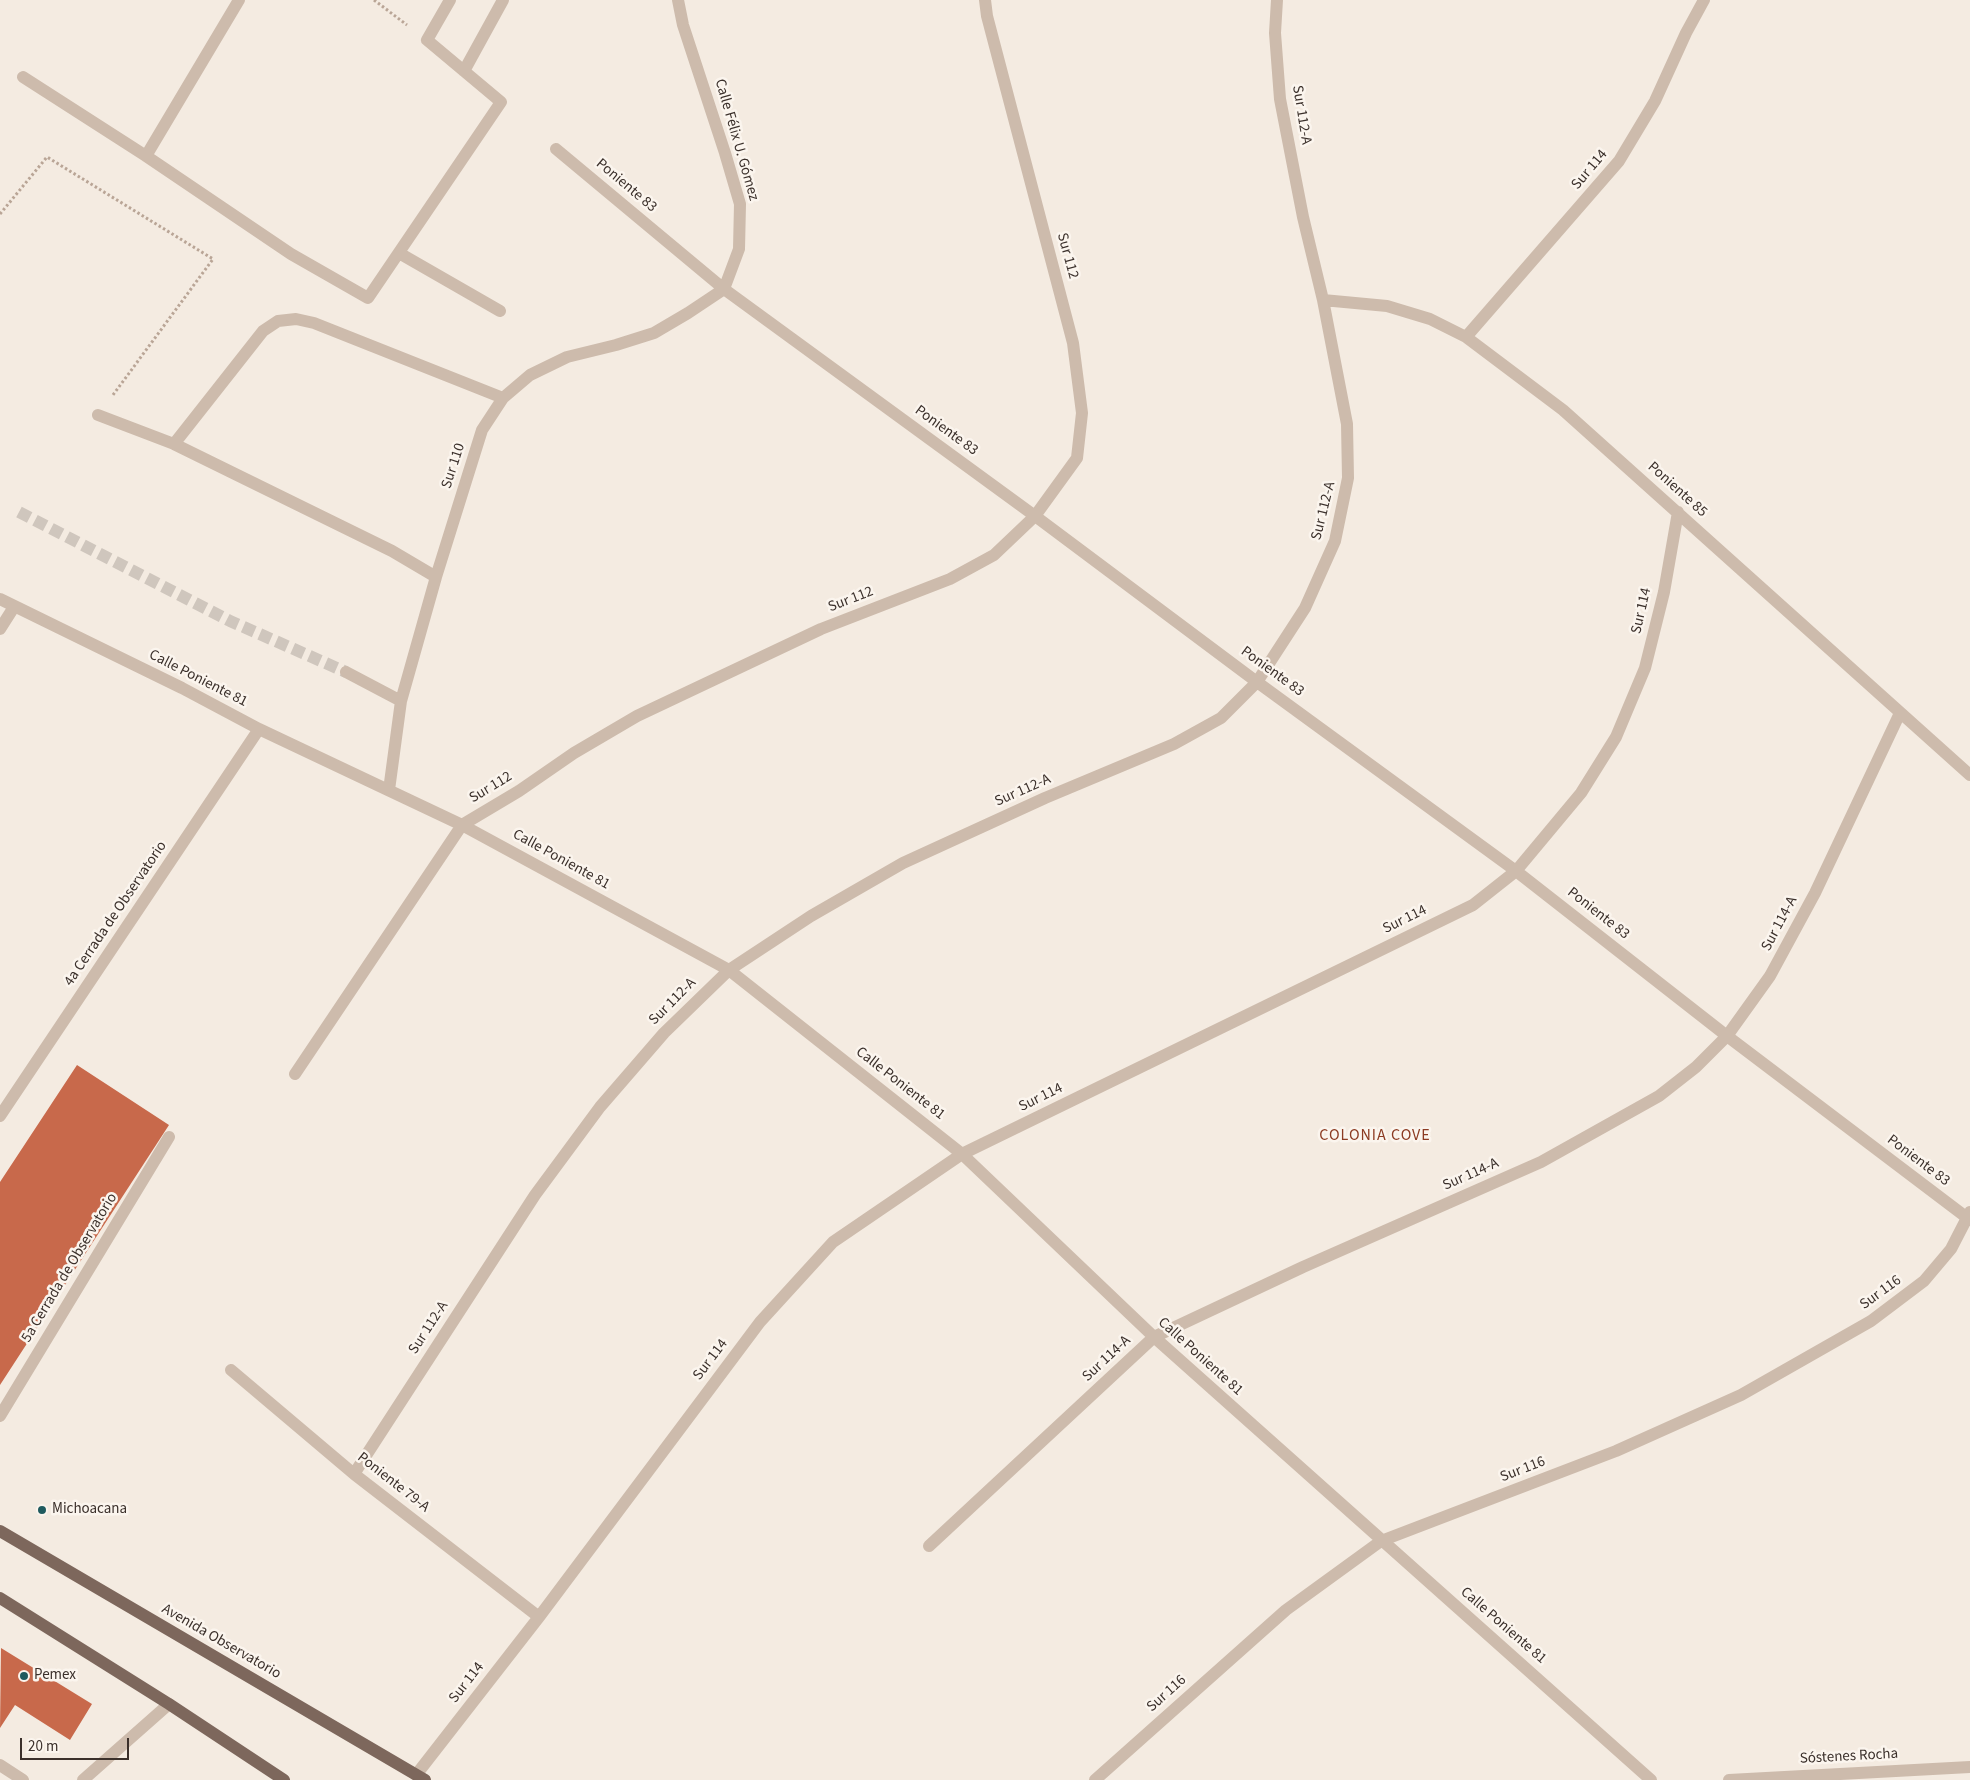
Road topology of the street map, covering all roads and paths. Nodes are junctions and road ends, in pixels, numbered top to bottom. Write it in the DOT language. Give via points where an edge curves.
graph roads {
  1 [pos="239,0"];
  2 [pos="374,0"];
  3 [pos="450,0"];
  4 [pos="503,0"];
  5 [pos="678,0"];
  6 [pos="985,0"];
  7 [pos="1278,0"];
  8 [pos="1704,0"];
  9 [pos="427,40"];
  10 [pos="464,71"];
  11 [pos="22,77"];
  12 [pos="556,149"];
  13 [pos="146,156"];
  14 [pos="0,214"];
  15 [pos="398,253"];
  16 [pos="724,289"];
  17 [pos="1323,300"];
  18 [pos="500,311"];
  19 [pos="1466,337"];
  20 [pos="503,398"];
  21 [pos="98,415"];
  22 [pos="174,444"];
  23 [pos="1678,512"];
  24 [pos="1035,516"];
  25 [pos="436,577"];
  26 [pos="0,599"];
  27 [pos="14,607"];
  28 [pos="0,629"];
  29 [pos="346,672"];
  30 [pos="1257,682"];
  31 [pos="401,701"];
  32 [pos="1900,713"];
  33 [pos="259,729"];
  34 [pos="1970,775"];
  35 [pos="389,790"];
  36 [pos="462,825"];
  37 [pos="1516,871"];
  38 [pos="729,970"];
  39 [pos="1727,1036"];
  40 [pos="295,1074"];
  41 [pos="0,1116"];
  42 [pos="169,1137"];
  43 [pos="962,1154"];
  44 [pos="1969,1217"];
  45 [pos="1154,1337"];
  46 [pos="231,1370"];
  47 [pos="0,1416"];
  48 [pos="354,1474"];
  49 [pos="0,1531"];
  50 [pos="1381,1541"];
  51 [pos="929,1546"];
  52 [pos="0,1598"];
  53 [pos="539,1617"];
  54 [pos="169,1704"];
  55 [pos="0,1765"];
  56 [pos="1970,1768"];
  57 [pos="420,1778"];
  58 [pos="23,1780"];
  59 [pos="83,1780"];
  60 [pos="284,1780"];
  61 [pos="1095,1780"];
  62 [pos="1652,1780"];
  63 [pos="1730,1780"];
  1 -- 13 [label="street"];
  2 -- 9 [label="path"];
  3 -- 9 [label="street"];
  4 -- 10 [label="street"];
  5 -- 16 [label="street, Calle Félix U. Gómez" via="740,204 740,249"];
  6 -- 24 [label="street, Sur 112" via="1073,344 1082,413 1077,458"];
  7 -- 17 [label="street, Sur 112-A" via="1275,33 1280,99"];
  8 -- 19 [label="street, Sur 114" via="1655,100 1619,161"];
  9 -- 10 [label="street"];
  10 -- 15 [label="street" via="501,102"];
  11 -- 13 [label="street"];
  12 -- 16 [label="street, Poniente 83"];
  13 -- 15 [label="street" via="291,254 368,298"];
  14 -- 21 [label="path" via="47,157 213,259"];
  15 -- 18 [label="street"];
  16 -- 20 [label="street, Sur 110" via="654,333 568,358 530,375"];
  16 -- 24 [label="street, Poniente 83"];
  17 -- 19 [label="street, Poniente 85" via="1387,306 1430,319"];
  17 -- 30 [label="street, Sur 112-A" via="1347,424 1348,478 1335,541 1305,608"];
  19 -- 23 [label="street, Poniente 85" via="1562,410"];
  20 -- 22 [label="street" via="314,323 296,319 278,321 263,331"];
  20 -- 25 [label="street, Sur 110" via="482,430"];
  21 -- 22 [label="street"];
  22 -- 25 [label="street" via="392,551"];
  23 -- 32 [label="street, Poniente 85"];
  23 -- 37 [label="street, Sur 114" via="1664,592 1645,668 1616,737 1581,793"];
  24 -- 30 [label="street, Poniente 83"];
  24 -- 36 [label="street, Sur 112" via="994,555 950,580 821,629 637,716"];
  25 -- 31 [label="street, Sur 110"];
  26 -- 27 [label="street, Calle Poniente 81"];
  27 -- 28 [label="street"];
  27 -- 33 [label="street, Calle Poniente 81"];
  29 -- 31 [label="street"];
  30 -- 37 [label="street, Poniente 83"];
  30 -- 38 [label="street, Sur 112-A" via="1221,718 1182,740 903,863 811,916"];
  31 -- 35 [label="street, Sur 110"];
  32 -- 34 [label="street, Poniente 85"];
  32 -- 39 [label="street, Sur 114-A" via="1810,901 1770,976"];
  33 -- 35 [label="street, Calle Poniente 81"];
  33 -- 41 [label="street, 4a Cerrada de Observatorio"];
  35 -- 36 [label="street, Calle Poniente 81"];
  36 -- 38 [label="street, Calle Poniente 81"];
  36 -- 40 [label="street, Sur 112"];
  37 -- 39 [label="street, Poniente 83"];
  37 -- 43 [label="street, Sur 114" via="1473,904"];
  38 -- 43 [label="street, Calle Poniente 81"];
  38 -- 48 [label="street, Sur 112-A" via="664,1033 600,1107 536,1195"];
  39 -- 44 [label="street, Poniente 83"];
  39 -- 45 [label="street, Sur 114-A" via="1659,1096 1541,1162"];
  42 -- 47 [label="street, 5a Cerrada de Observatorio"];
  43 -- 45 [label="street, Calle Poniente 81"];
  43 -- 53 [label="street, Sur 114" via="833,1242 760,1322"];
  44 -- 50 [label="street, Sur 116" via="1950,1250 1924,1281 1871,1321 1741,1395 1616,1451"];
  45 -- 50 [label="street, Calle Poniente 81"];
  45 -- 51 [label="street, Sur 114-A"];
  46 -- 48 [label="street, Poniente 79-A"];
  48 -- 53 [label="street, Poniente 79-A"];
  49 -- 57 [label="main road, Avenida Observatorio"];
  50 -- 61 [label="street, Sur 116" via="1286,1610"];
  50 -- 62 [label="street, Calle Poniente 81"];
  52 -- 54 [label="main road"];
  53 -- 57 [label="street, Sur 114"];
  54 -- 59 [label="street"];
  54 -- 60 [label="main road"];
  55 -- 58 [label="street"];
  56 -- 63 [label="street, Sóstenes Rocha"];
}
